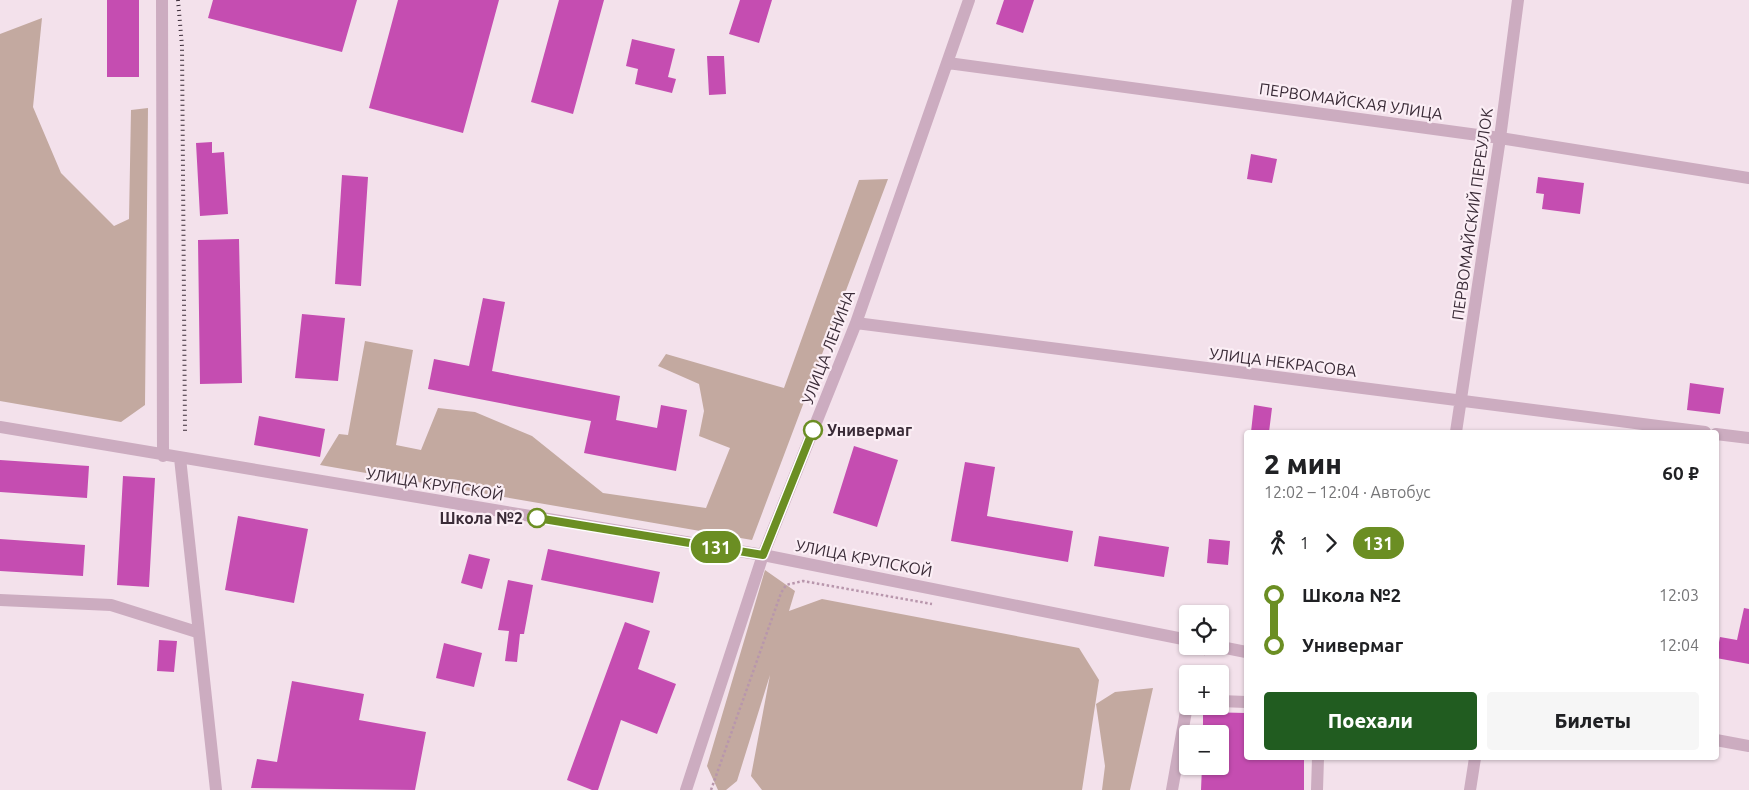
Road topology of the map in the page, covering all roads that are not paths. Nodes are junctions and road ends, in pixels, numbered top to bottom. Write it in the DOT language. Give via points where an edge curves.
graph roads {
  1 [pos="162,0"];
  2 [pos="969,0"];
  3 [pos="1518,0"];
  4 [pos="948,63"];
  5 [pos="1500,138"];
  6 [pos="1749,178"];
  7 [pos="856,323"];
  8 [pos="1460,401"];
  9 [pos="0,427"];
  10 [pos="1456,430"];
  11 [pos="1690,430"];
  12 [pos="1719,434"];
  13 [pos="1749,438"];
  14 [pos="163,456"];
  15 [pos="180,458"];
  16 [pos="763,555"];
  17 [pos="0,600"];
  18 [pos="197,632"];
  19 [pos="1179,644"];
  20 [pos="1229,651"];
  21 [pos="1244,652"];
  22 [pos="1229,701"];
  23 [pos="1244,702"];
  24 [pos="1185,715"];
  25 [pos="1719,741"];
  26 [pos="1749,746"];
  27 [pos="1318,760"];
  28 [pos="1475,760"];
  29 [pos="216,790"];
  30 [pos="686,790"];
  31 [pos="1172,790"];
  32 [pos="1318,790"];
  33 [pos="1470,790"];
  1 -- 14 [label="street"];
  2 -- 4 [label="street, УЛИЦА ЛЕНИНА"];
  3 -- 5 [label="street, ПЕРВОМАЙСКИЙ ПЕРЕУЛОК"];
  4 -- 5 [label="street, ПЕРВОМАЙСКАЯ УЛИЦА"];
  4 -- 7 [label="street, УЛИЦА ЛЕНИНА"];
  5 -- 6 [label="street, ПЕРВОМАЙСКАЯ УЛИЦА"];
  5 -- 8 [label="street, ПЕРВОМАЙСКИЙ ПЕРЕУЛОК"];
  7 -- 8 [label="street, УЛИЦА НЕКРАСОВА"];
  7 -- 16 [label="street, УЛИЦА ЛЕНИНА"];
  8 -- 10 [label="street, ПЕРВОМАЙСКИЙ ПЕРЕУЛОК"];
  8 -- 11 [label="street, УЛИЦА НЕКРАСОВА"];
  9 -- 14 [label="street, УЛИЦА КРУПСКОЙ"];
  12 -- 13 [label="street"];
  14 -- 15 [label="street, УЛИЦА КРУПСКОЙ"];
  15 -- 16 [label="street, УЛИЦА КРУПСКОЙ"];
  15 -- 18 [label="street"];
  16 -- 19 [label="street, УЛИЦА КРУПСКОЙ"];
  16 -- 30 [label="street, УЛИЦА ЛЕНИНА"];
  17 -- 18 [label="street" via="111,605"];
  18 -- 29 [label="street"];
  20 -- 21 [label="street"];
  22 -- 23 [label="street"];
  24 -- 31 [label="street"];
  25 -- 26 [label="street"];
  27 -- 32 [label="street"];
  28 -- 33 [label="street"];
}
